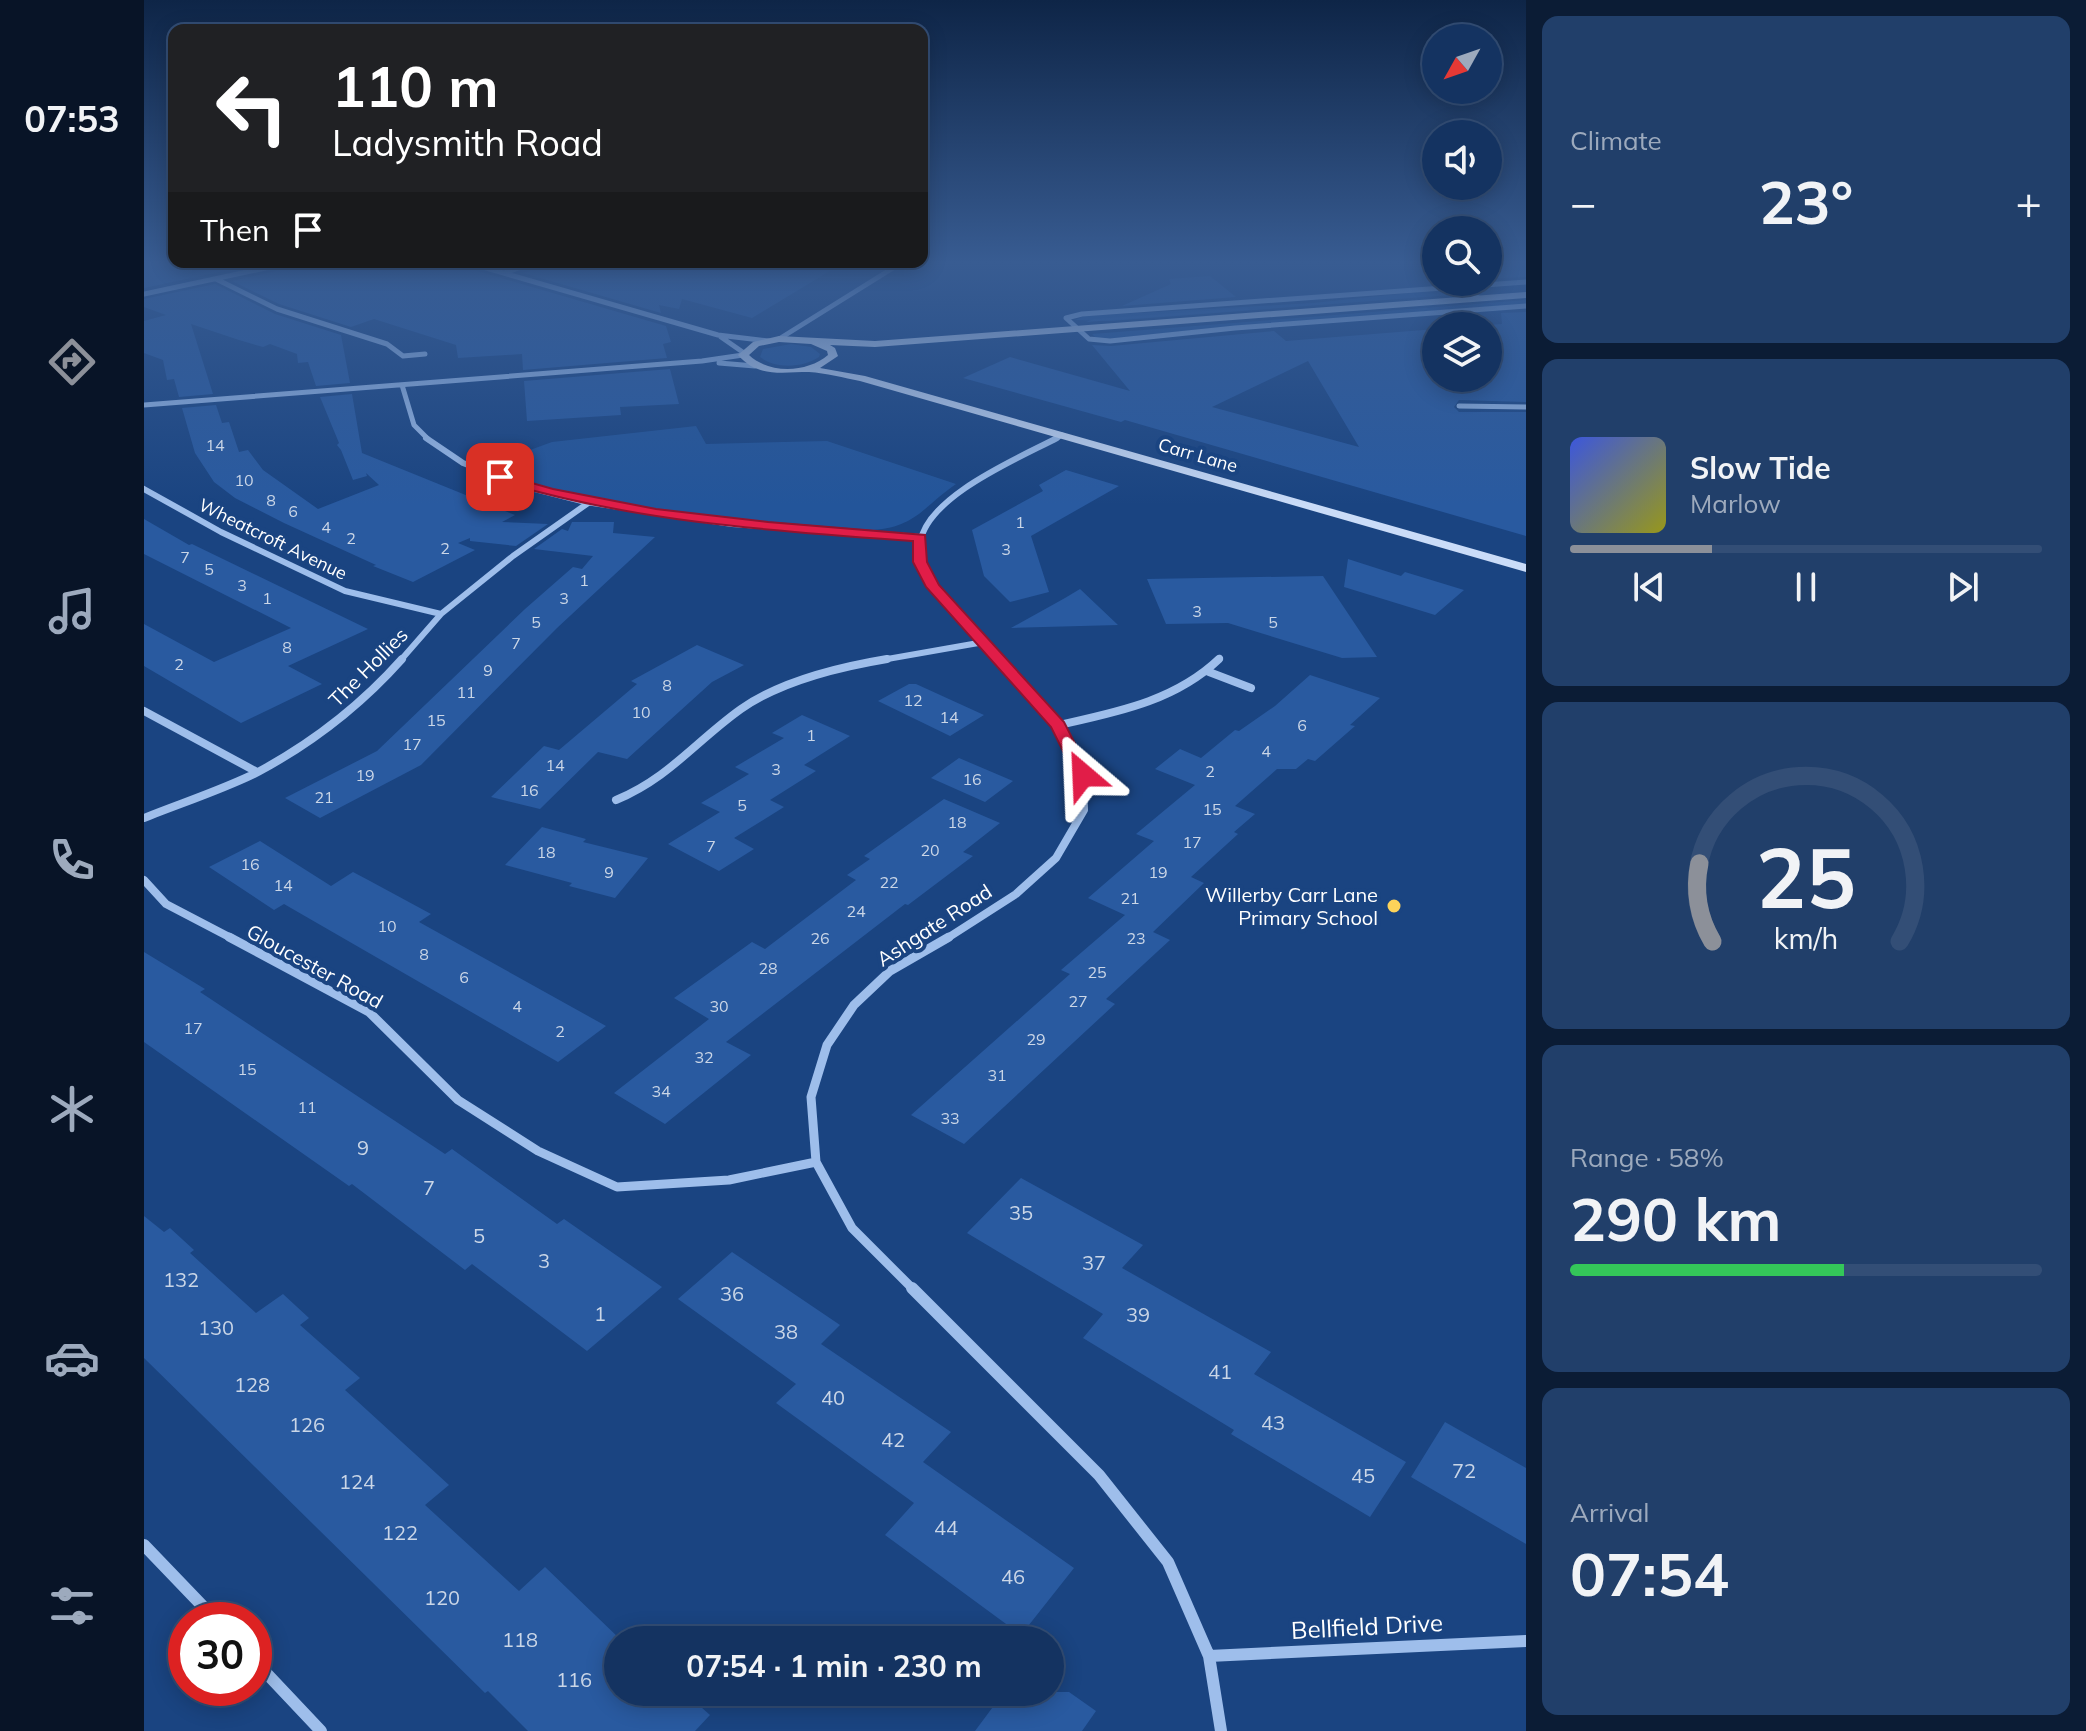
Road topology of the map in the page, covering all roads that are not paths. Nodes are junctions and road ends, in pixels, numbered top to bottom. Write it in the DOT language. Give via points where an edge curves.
graph roads {
  1 [pos="386,344"];
  2 [pos="730,344"];
  3 [pos="757,344"];
  4 [pos="819,344"];
  5 [pos="868,344"];
  6 [pos="875,344"];
  7 [pos="425,354"];
  8 [pos="744,354"];
  9 [pos="833,357"];
  10 [pos="702,361"];
  11 [pos="755,366"];
  12 [pos="806,369"];
  13 [pos="861,378"];
  14 [pos="402,385"];
  15 [pos="144,405"];
  16 [pos="1459,406"];
  17 [pos="1526,407"];
  18 [pos="1062,435"];
  19 [pos="144,489"];
  20 [pos="591,501"];
  21 [pos="920,537"];
  22 [pos="1526,568"];
  23 [pos="441,614"];
  24 [pos="984,642"];
  25 [pos="1220,658"];
  26 [pos="1209,672"];
  27 [pos="1251,688"];
  28 [pos="144,711"];
  29 [pos="1059,725"];
  30 [pos="257,772"];
  31 [pos="616,800"];
  32 [pos="144,818"];
  33 [pos="144,880"];
  34 [pos="816,1162"];
  35 [pos="144,1545"];
  36 [pos="199,1602"];
  37 [pos="1526,1641"];
  38 [pos="1209,1656"];
  39 [pos="272,1679"];
  40 [pos="321,1731"];
  41 [pos="1221,1731"];
  1 -- 7 [label="street" via="403,356"];
  2 -- 8 [label="street"];
  3 -- 8 [label="street"];
  4 -- 9 [label="street, Carr Lane" via="832,350"];
  5 -- 6 [label="street"];
  6 -- 9 [label="street"];
  8 -- 10 [label="street"];
  8 -- 11 [label="street"];
  9 -- 12 [label="street, Carr Lane"];
  9 -- 13 [label="street, Carr Lane"];
  10 -- 11 [label="street"];
  10 -- 14 [label="street"];
  11 -- 12 [label="street, Carr Lane"];
  12 -- 13 [label="street, Carr Lane"];
  13 -- 18 [label="street, Carr Lane"];
  14 -- 15 [label="street"];
  14 -- 20 [label="street" via="420,433 445,452 475,470"];
  16 -- 17 [label="street"];
  18 -- 21 [label="street" via="939,506"];
  18 -- 22 [label="street, Carr Lane"];
  19 -- 23 [label="street, Wheatcroft Avenue" via="345,591"];
  20 -- 21 [label="street" via="768,526"];
  20 -- 23 [label="street, The Hollies"];
  21 -- 24 [label="street, Ashgate Road" via="920,562 933,587"];
  23 -- 30 [label="street, The Hollies" via="376,688 340,719"];
  24 -- 29 [label="street, Ashgate Road"];
  24 -- 31 [label="street" via="852,665 775,691 742,708 647,787"];
  25 -- 26 [label="street"];
  26 -- 27 [label="street"];
  26 -- 29 [label="street" via="1133,707"];
  28 -- 30 [label="street"];
  29 -- 34 [label="street, Ashgate Road" via="1083,775 1084,810 1056,858 1016,894 890,971 854,1005 827,1045 811,1097"];
  30 -- 32 [label="street, The Hollies"];
  33 -- 34 [label="street, Gloucester Road" via="166,904 369,1012 458,1100 538,1151 617,1187 729,1180"];
  34 -- 38 [label="street, Ashgate Road" via="852,1228 1099,1475 1168,1562"];
  35 -- 36 [label="street"];
  37 -- 38 [label="street, Bellfield Drive"];
  38 -- 41 [label="street, Ashgate Road"];
  39 -- 40 [label="street"];
}
